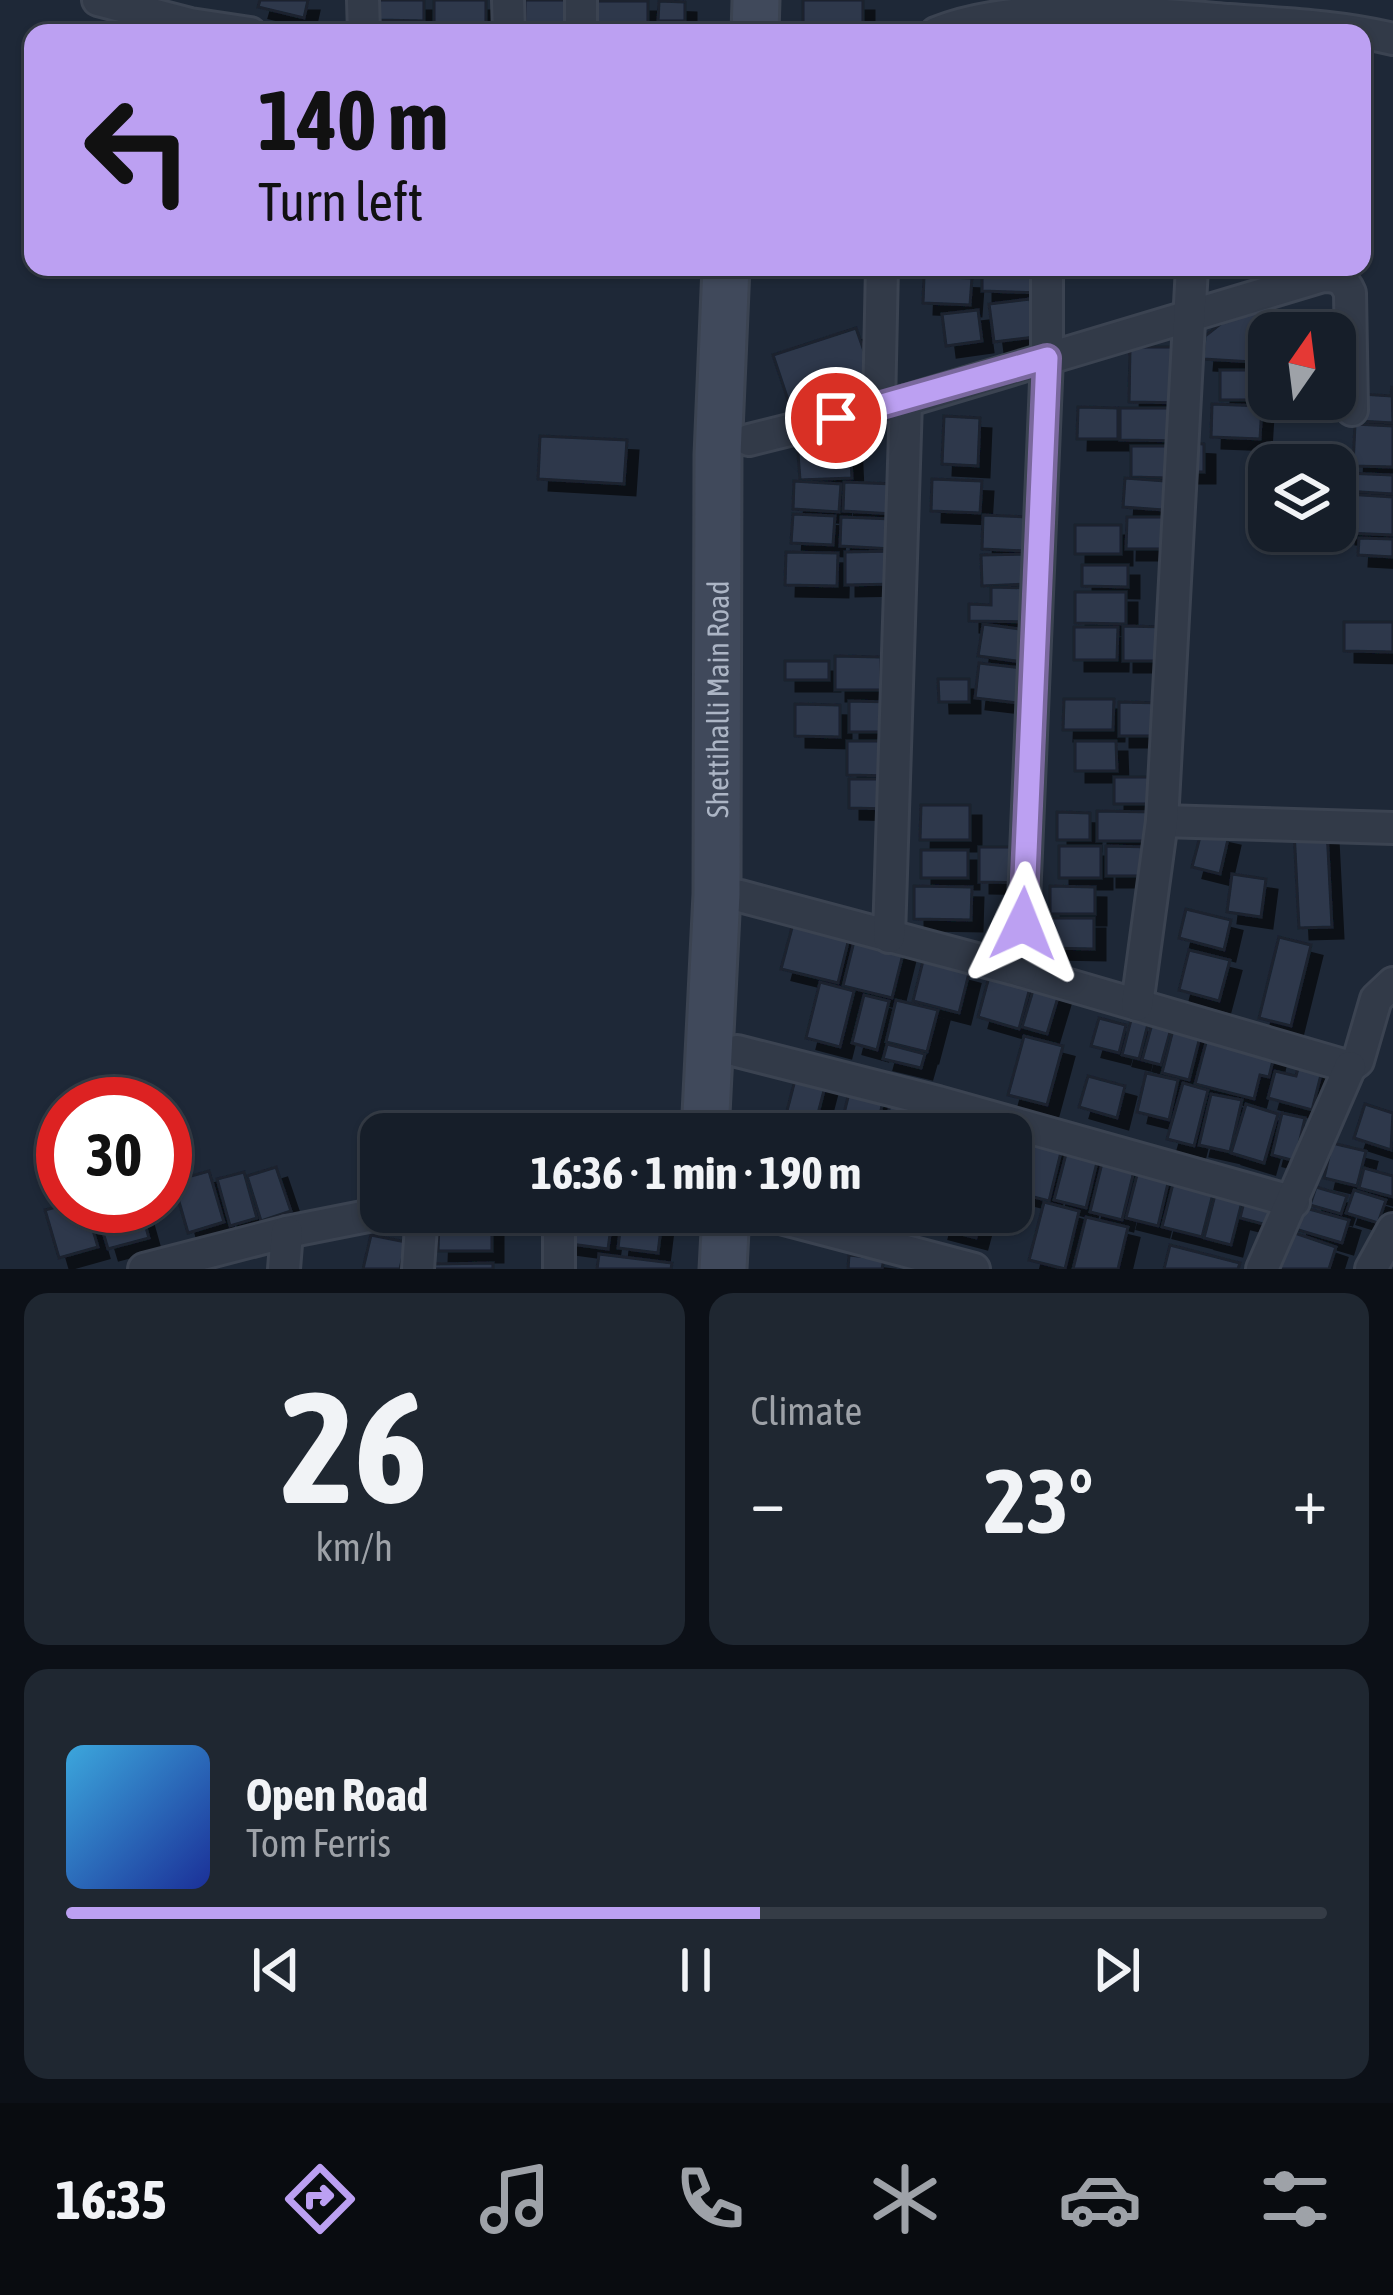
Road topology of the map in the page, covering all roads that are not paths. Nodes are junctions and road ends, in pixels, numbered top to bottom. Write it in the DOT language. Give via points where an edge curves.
graph roads {
  1 [pos="98,0"];
  2 [pos="193,12"];
  3 [pos="226,24"];
  4 [pos="974,24"];
  5 [pos="1048,24"];
  6 [pos="1184,24"];
  7 [pos="726,276"];
  8 [pos="750,276"];
  9 [pos="883,276"];
  10 [pos="1047,276"];
  11 [pos="1192,276"];
  12 [pos="1350,312"];
  13 [pos="1192,317"];
  14 [pos="1047,358"];
  15 [pos="893,404"];
  16 [pos="749,440"];
  17 [pos="1162,821"];
  18 [pos="1393,828"];
  19 [pos="728,895"];
  20 [pos="889,937"];
  21 [pos="1021,971"];
  22 [pos="1393,983"];
  23 [pos="1137,1005"];
  24 [pos="736,1051"];
  25 [pos="1350,1067"];
  26 [pos="706,1113"];
  27 [pos="732,1113"];
  28 [pos="1294,1202"];
  29 [pos="360,1218"];
  30 [pos="1393,1229"];
  31 [pos="287,1232"];
  32 [pos="421,1233"];
  33 [pos="560,1233"];
  34 [pos="701,1233"];
  35 [pos="725,1233"];
  36 [pos="838,1233"];
  37 [pos="147,1269"];
  38 [pos="284,1269"];
  39 [pos="418,1269"];
  40 [pos="559,1269"];
  41 [pos="700,1269"];
  42 [pos="723,1269"];
  43 [pos="974,1269"];
  44 [pos="1262,1269"];
  45 [pos="1371,1269"];
  1 -- 2 [label="street"];
  2 -- 3 [label="street"];
  4 -- 5 [label="street"];
  5 -- 6 [label="street" via="1102,12"];
  7 -- 19 [label="main road, Shettihalli Main Road" via="718,455"];
  8 -- 16 [label="main road, Shettihalli Main Road"];
  9 -- 15 [label="street"];
  10 -- 14 [label="street"];
  11 -- 13 [label="street"];
  12 -- 13 [label="street" via="1345,281 1323,276"];
  13 -- 14 [label="street"];
  13 -- 17 [label="street"];
  14 -- 15 [label="street"];
  14 -- 21 [label="street"];
  15 -- 16 [label="street"];
  15 -- 20 [label="street"];
  16 -- 19 [label="main road, Shettihalli Main Road"];
  17 -- 18 [label="street"];
  17 -- 23 [label="street"];
  19 -- 20 [label="street"];
  19 -- 24 [label="main road, Shettihalli Main Road"];
  19 -- 26 [label="main road, Shettihalli Main Road"];
  20 -- 21 [label="street"];
  21 -- 23 [label="street"];
  22 -- 25 [label="street" via="1376,1000"];
  23 -- 25 [label="street"];
  24 -- 27 [label="main road, Shettihalli Main Road"];
  24 -- 28 [label="street"];
  25 -- 28 [label="street"];
  28 -- 44 [label="street"];
  29 -- 31 [label="street"];
  30 -- 45 [label="street"];
  31 -- 37 [label="street"];
  31 -- 38 [label="street"];
  32 -- 39 [label="street"];
  33 -- 40 [label="street"];
  34 -- 41 [label="main road"];
  35 -- 42 [label="main road"];
  36 -- 43 [label="street"];
}
